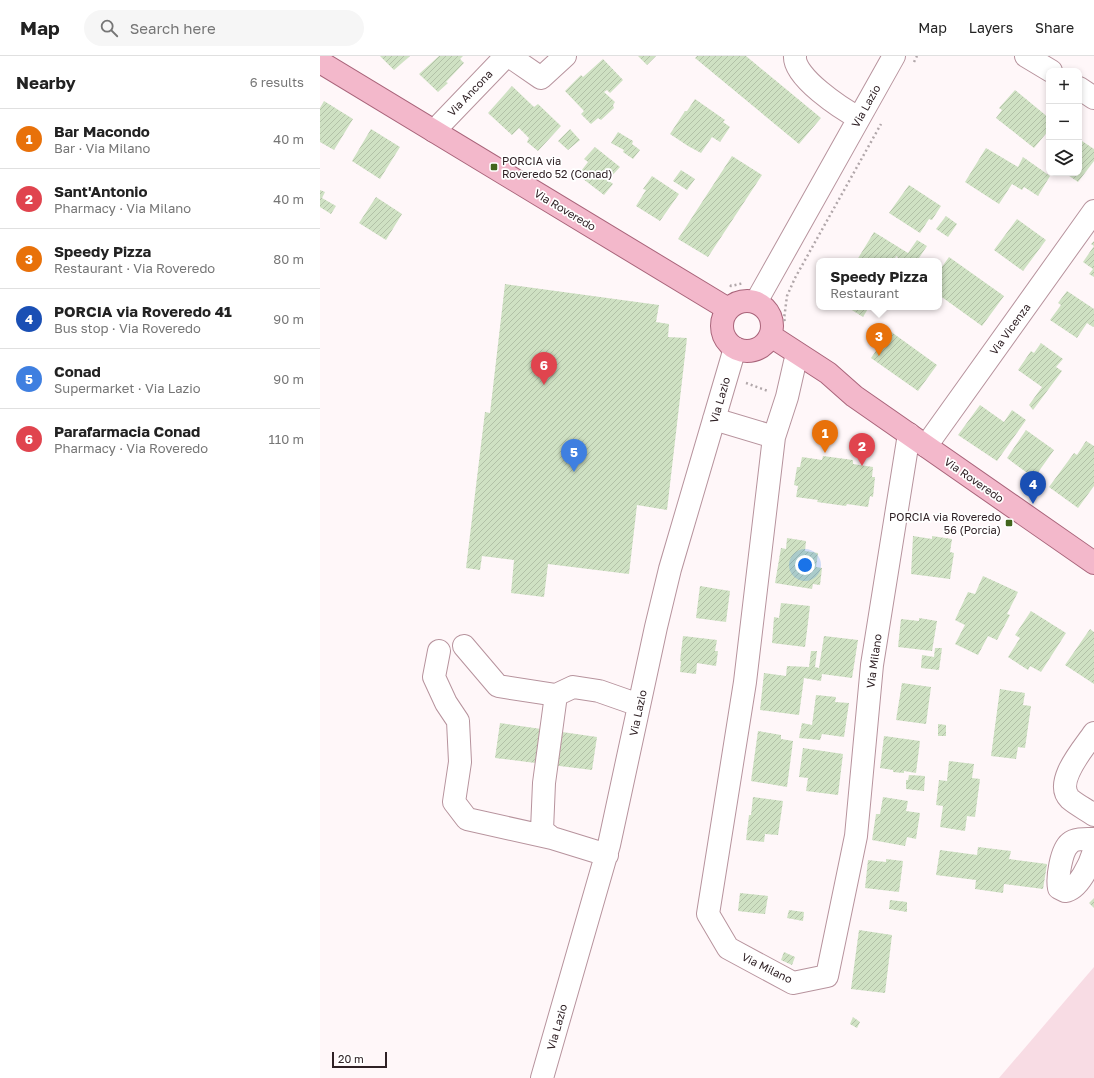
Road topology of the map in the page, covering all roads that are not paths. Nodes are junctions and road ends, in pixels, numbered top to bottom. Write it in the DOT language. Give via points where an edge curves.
graph roads {
  1 [pos="508,56"];
  2 [pos="565,56"];
  3 [pos="795,56"];
  4 [pos="1026,56"];
  5 [pos="904,60"];
  6 [pos="320,62"];
  7 [pos="1046,68"];
  8 [pos="1082,90"];
  9 [pos="1094,98"];
  10 [pos="859,118"];
  11 [pos="434,131"];
  12 [pos="1094,211"];
  13 [pos="756,302"];
  14 [pos="728,309"];
  15 [pos="774,335"];
  16 [pos="735,348"];
  17 [pos="795,362"];
  18 [pos="854,396"];
  19 [pos="714,419"];
  20 [pos="774,437"];
  21 [pos="917,440"];
  22 [pos="1094,563"];
  23 [pos="464,646"];
  24 [pos="439,651"];
  25 [pos="556,695"];
  26 [pos="639,705"];
  27 [pos="1094,733"];
  28 [pos="1094,815"];
  29 [pos="552,838"];
  30 [pos="1094,839"];
  31 [pos="1094,852"];
  32 [pos="607,855"];
  33 [pos="542,1078"];
  1 -- 2 [label="street, Via Ancona" via="541,78"];
  1 -- 11 [label="street, Via Ancona"];
  3 -- 10 [label="street" via="797,67 805,77 838,105"];
  4 -- 7 [label="street"];
  5 -- 10 [label="street, Via Lazio"];
  6 -- 11 [label="main road, Via Roveredo"];
  8 -- 9 [label="street"];
  10 -- 13 [label="street, Via Lazio"];
  11 -- 14 [label="main road, Via Roveredo"];
  12 -- 21 [label="street, Via Vicenza"];
  13 -- 14 [label="main road" via="741,301"];
  13 -- 15 [label="main road" via="768,312"];
  14 -- 16 [label="main road" via="724,315 722,330 729,344"];
  15 -- 16 [label="main road" via="758,349 742,351"];
  15 -- 17 [label="main road, Via Roveredo"];
  15 -- 18 [label="main road, Via Roveredo"];
  16 -- 19 [label="street, Via Lazio"];
  17 -- 18 [label="main road, Via Roveredo"];
  17 -- 20 [label="street, Via Milano"];
  18 -- 21 [label="main road, Via Roveredo"];
  19 -- 20 [label="street"];
  19 -- 26 [label="street, Via Lazio" via="670,569"];
  20 -- 21 [label="street, Via Milano" via="745,682 708,914 728,948 793,983 827,976 856,836 872,665"];
  21 -- 22 [label="main road, Via Roveredo"];
  23 -- 25 [label="street" via="498,686"];
  24 -- 29 [label="street" via="434,677 458,721 460,762 454,802 467,819"];
  25 -- 26 [label="street" via="573,687 599,691"];
  25 -- 29 [label="street" via="544,783 542,830"];
  26 -- 32 [label="street, Via Lazio"];
  27 -- 28 [label="street" via="1067,774 1065,787 1069,798"];
  29 -- 32 [label="street"];
  30 -- 31 [label="street" via="1070,842 1065,848 1058,881 1059,888 1070,890 1084,874"];
  32 -- 33 [label="street, Via Lazio"];
}
